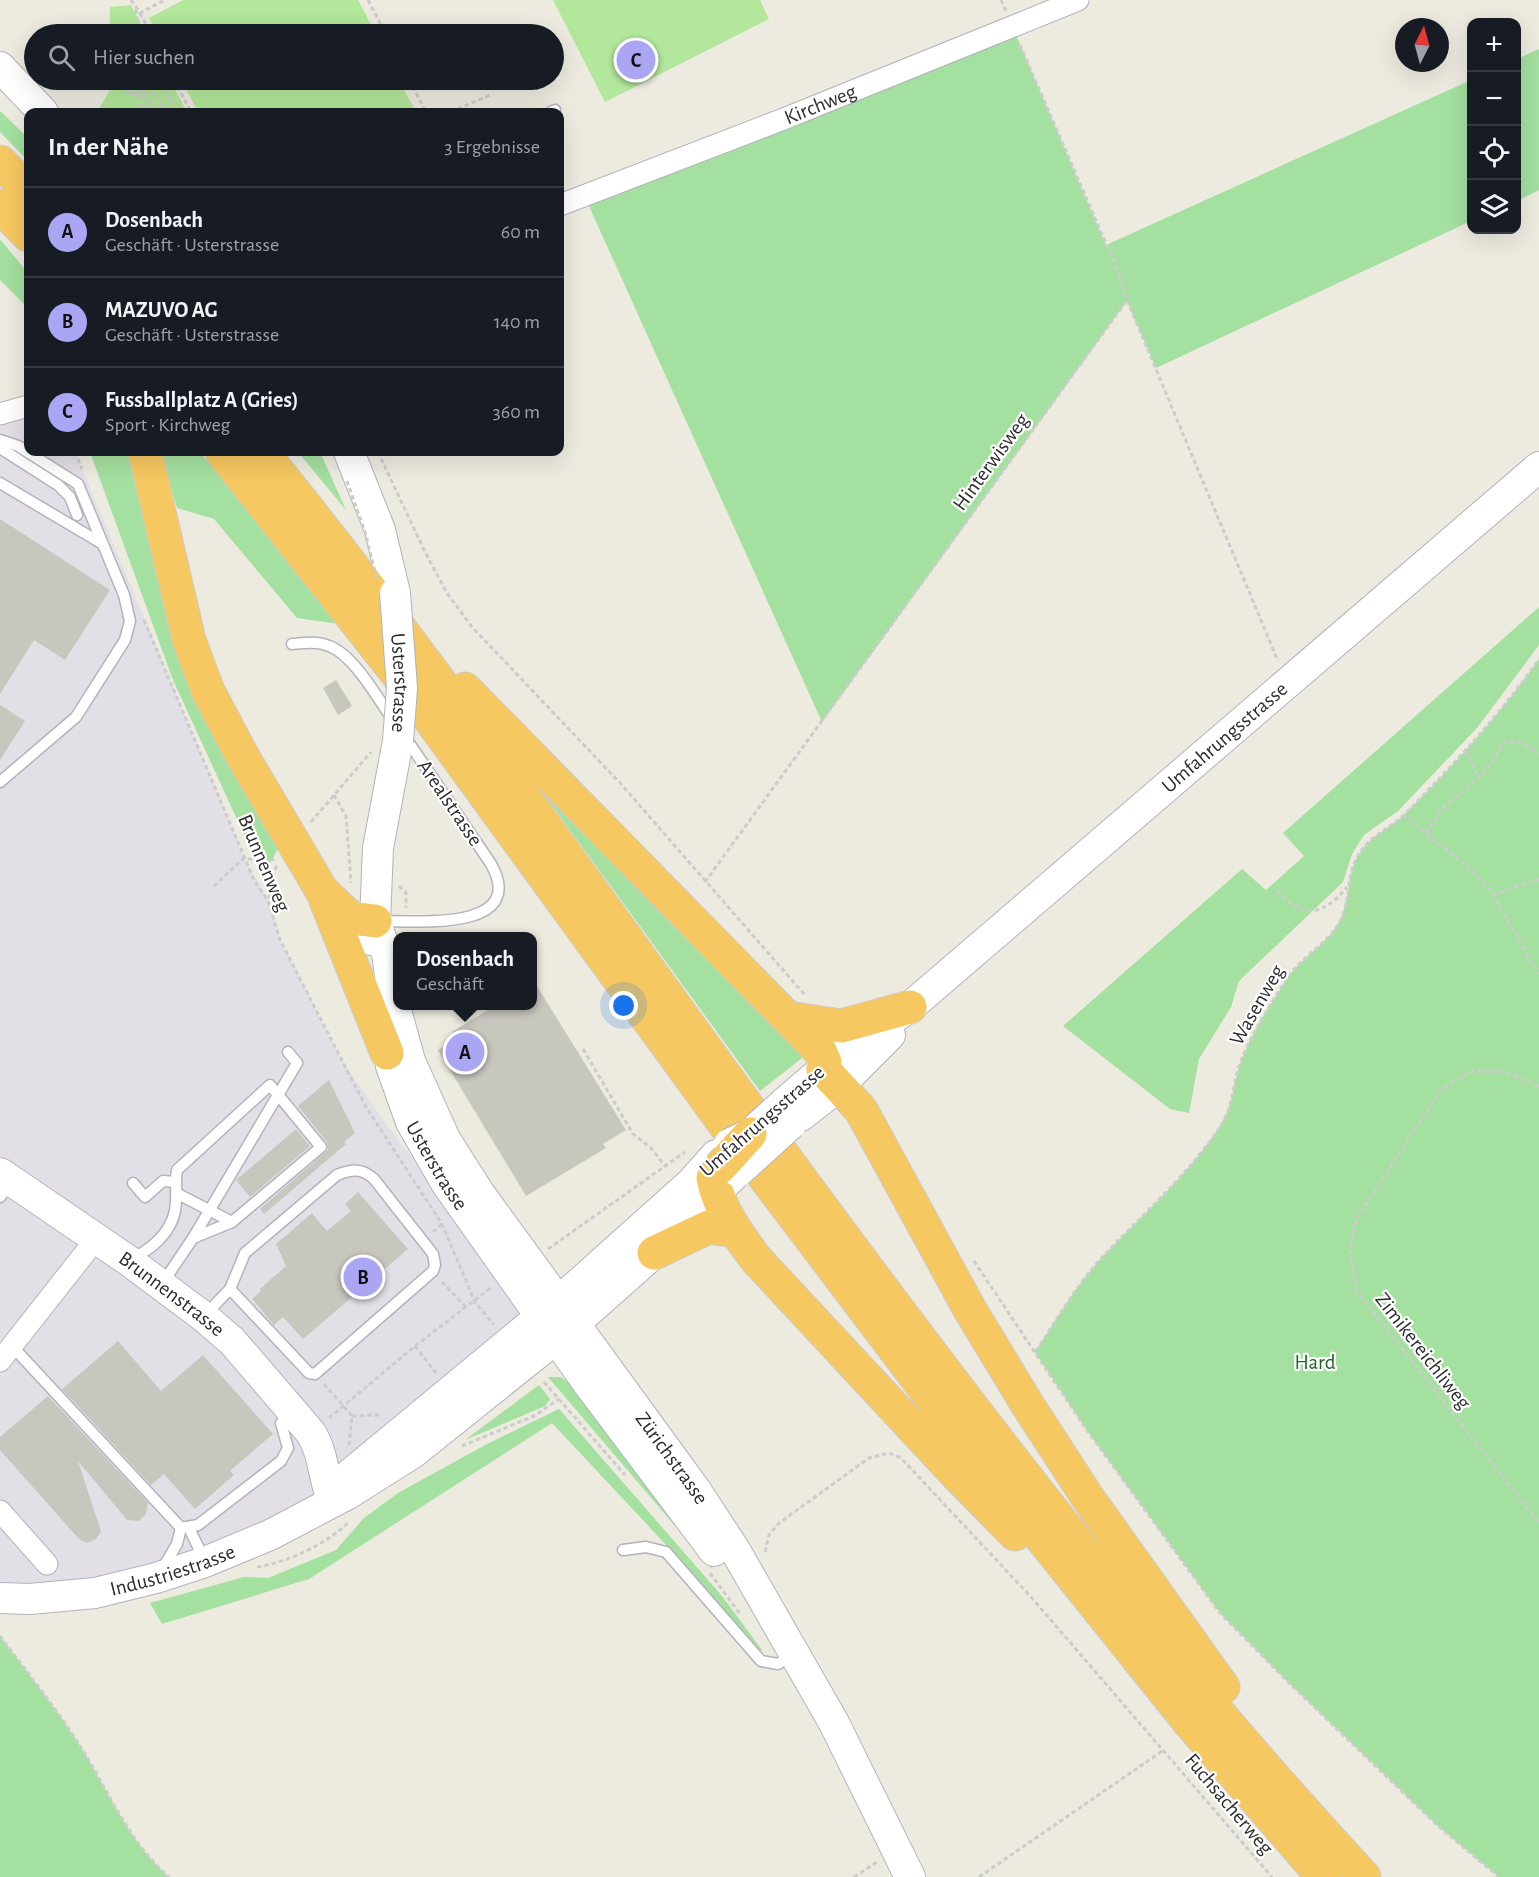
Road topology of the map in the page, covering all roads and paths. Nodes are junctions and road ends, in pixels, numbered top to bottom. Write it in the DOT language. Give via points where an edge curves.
graph roads {
  1 [pos="131,0"];
  2 [pos="165,0"];
  3 [pos="368,0"];
  4 [pos="1078,0"];
  5 [pos="135,7"];
  6 [pos="140,13"];
  7 [pos="138,24"];
  8 [pos="146,24"];
  9 [pos="381,24"];
  10 [pos="1012,26"];
  11 [pos="0,67"];
  12 [pos="139,90"];
  13 [pos="166,90"];
  14 [pos="179,90"];
  15 [pos="414,90"];
  16 [pos="127,91"];
  17 [pos="154,93"];
  18 [pos="490,95"];
  19 [pos="39,108"];
  20 [pos="154,108"];
  21 [pos="163,108"];
  22 [pos="175,108"];
  23 [pos="189,108"];
  24 [pos="424,108"];
  25 [pos="460,108"];
  26 [pos="0,162"];
  27 [pos="24,186"];
  28 [pos="564,203"];
  29 [pos="0,207"];
  30 [pos="24,231"];
  31 [pos="1127,300"];
  32 [pos="24,407"];
  33 [pos="0,414"];
  34 [pos="0,441"];
  35 [pos="0,448"];
  36 [pos="24,450"];
  37 [pos="34,456"];
  38 [pos="77,456"];
  39 [pos="146,456"];
  40 [pos="225,456"];
  41 [pos="265,456"];
  42 [pos="362,458"];
  43 [pos="1539,467"];
  44 [pos="83,471"];
  45 [pos="0,483"];
  46 [pos="77,515"];
  47 [pos="101,543"];
  48 [pos="372,592"];
  49 [pos="144,618"];
  50 [pos="292,644"];
  51 [pos="1539,659"];
  52 [pos="1279,691"];
  53 [pos="386,745"];
  54 [pos="1466,750"];
  55 [pos="1539,754"];
  56 [pos="1479,778"];
  57 [pos="0,782"];
  58 [pos="334,795"];
  59 [pos="1403,815"];
  60 [pos="305,829"];
  61 [pos="1426,833"];
  62 [pos="244,858"];
  63 [pos="1539,879"];
  64 [pos="705,882"];
  65 [pos="354,884"];
  66 [pos="214,886"];
  67 [pos="1348,886"];
  68 [pos="1277,890"];
  69 [pos="322,891"];
  70 [pos="1493,895"];
  71 [pos="268,901"];
  72 [pos="375,921"];
  73 [pos="1539,974"];
  74 [pos="393,986"];
  75 [pos="910,1007"];
  76 [pos="398,1010"];
  77 [pos="799,1010"];
  78 [pos="583,1049"];
  79 [pos="288,1052"];
  80 [pos="387,1053"];
  81 [pos="831,1078"];
  82 [pos="1539,1086"];
  83 [pos="278,1094"];
  84 [pos="793,1109"];
  85 [pos="750,1134"];
  86 [pos="665,1166"];
  87 [pos="716,1168"];
  88 [pos="134,1183"];
  89 [pos="4,1184"];
  90 [pos="175,1188"];
  91 [pos="208,1210"];
  92 [pos="232,1222"];
  93 [pos="442,1224"];
  94 [pos="735,1231"];
  95 [pos="432,1233"];
  96 [pos="193,1238"];
  97 [pos="96,1239"];
  98 [pos="654,1253"];
  99 [pos="542,1254"];
  100 [pos="129,1261"];
  101 [pos="433,1271"];
  102 [pos="162,1284"];
  103 [pos="496,1284"];
  104 [pos="230,1289"];
  105 [pos="475,1302"];
  106 [pos="466,1307"];
  107 [pos="204,1317"];
  108 [pos="558,1320"];
  109 [pos="496,1327"];
  110 [pos="415,1346"];
  111 [pos="6,1353"];
  112 [pos="315,1374"];
  113 [pos="544,1382"];
  114 [pos="451,1392"];
  115 [pos="559,1399"];
  116 [pos="344,1407"];
  117 [pos="393,1415"];
  118 [pos="352,1416"];
  119 [pos="516,1423"];
  120 [pos="307,1429"];
  121 [pos="608,1455"];
  122 [pos="370,1458"];
  123 [pos="332,1500"];
  124 [pos="0,1511"];
  125 [pos="1539,1522"];
  126 [pos="185,1528"];
  127 [pos="317,1539"];
  128 [pos="623,1550"];
  129 [pos="282,1556"];
  130 [pos="765,1558"];
  131 [pos="205,1562"];
  132 [pos="47,1564"];
  133 [pos="156,1578"];
  134 [pos="0,1598"];
  135 [pos="0,1636"];
  136 [pos="794,1653"];
  137 [pos="1140,1657"];
  138 [pos="1164,1750"];
  139 [pos="1326,1836"];
  140 [pos="896,1851"];
  141 [pos="169,1877"];
  142 [pos="854,1877"];
  143 [pos="910,1877"];
  144 [pos="979,1877"];
  145 [pos="1272,1877"];
  146 [pos="1323,1877"];
  147 [pos="1364,1877"];
  148 [pos="1499,1877"];
  1 -- 5 [label="path"];
  2 -- 6 [label="path"];
  3 -- 9 [label="path"];
  4 -- 10 [label="street, Kirchweg"];
  5 -- 6 [label="path"];
  5 -- 7 [label="path"];
  6 -- 8 [label="path"];
  10 -- 28 [label="street, Kirchweg"];
  10 -- 31 [label="path"];
  11 -- 19 [label="main road"];
  12 -- 17 [label="path"];
  13 -- 22 [label="path"];
  14 -- 23 [label="path"];
  15 -- 24 [label="path"];
  16 -- 17 [label="path"];
  16 -- 20 [label="path" via="149,100"];
  17 -- 21 [label="path"];
  18 -- 25 [label="path"];
  26 -- 27 [label="highway"];
  29 -- 30 [label="highway"];
  31 -- 52 [label="path" via="1269,636"];
  31 -- 64 [label="path, Hinterwisweg"];
  32 -- 33 [label="street"];
  34 -- 36 [label="lane"];
  35 -- 46 [label="lane" via="58,485 70,497"];
  37 -- 47 [label="lane" via="78,484"];
  38 -- 44 [label="path"];
  39 -- 69 [label="highway" via="198,668 248,767"];
  40 -- 137 [label="highway" via="394,671 896,1353"];
  41 -- 48 [label="highway"];
  42 -- 53 [label="main road, Usterstrasse, bridge" via="394,593 401,677"];
  42 -- 64 [label="path" via="472,627 621,784"];
  43 -- 52 [label="main road, Umfahrungsstrasse"];
  45 -- 47 [label="lane"];
  47 -- 57 [label="lane" via="124,595 130,621 124,640 76,717"];
  48 -- 77 [label="highway" via="619,848"];
  48 -- 139 [label="highway" via="992,1435 1093,1562"];
  49 -- 62 [label="path, Brunnenweg"];
  50 -- 72 [label="lane, Arealstrasse" via="330,646 354,666 444,790 499,882 497,898 490,906 466,918"];
  51 -- 54 [label="path, Wasenweg"];
  52 -- 75 [label="main road, Umfahrungsstrasse"];
  53 -- 58 [label="path, Usterstrasse"];
  53 -- 72 [label="main road, Usterstrasse"];
  54 -- 56 [label="path"];
  54 -- 59 [label="path, Wasenweg"];
  55 -- 56 [label="path" via="1525,744 1504,742"];
  56 -- 61 [label="path" via="1442,809"];
  58 -- 60 [label="path, Usterstrasse"];
  58 -- 65 [label="path" via="346,816 349,879"];
  59 -- 61 [label="path"];
  59 -- 67 [label="path, Wasenweg" via="1367,843 1354,863"];
  61 -- 70 [label="path" via="1473,871"];
  62 -- 66 [label="path"];
  62 -- 71 [label="path, Brunnenweg"];
  62 -- 71 [label="path" via="282,859 272,877"];
  63 -- 70 [label="path"];
  64 -- 77 [label="path"];
  67 -- 68 [label="path" via="1329,905 1304,912 1294,909"];
  67 -- 148 [label="path, Wasenweg" via="1345,908 1336,928 1293,970 1247,1048 1228,1112 1214,1135 1096,1264 1035,1352 1220,1613 1438,1826"];
  69 -- 72 [label="highway" via="351,918"];
  69 -- 80 [label="highway"];
  70 -- 73 [label="path"];
  71 -- 93 [label="path, Brunnenweg" via="280,940 361,1098"];
  72 -- 74 [label="main road, Usterstrasse"];
  72 -- 80 [label="main road, Usterstrasse" via="369,953"];
  75 -- 77 [label="highway" via="841,1026"];
  75 -- 81 [label="main road, Umfahrungsstrasse" via="887,1039"];
  76 -- 108 [label="main road, Usterstrasse" via="403,1039 432,1114"];
  77 -- 81 [label="highway"];
  78 -- 86 [label="path" via="633,1134"];
  79 -- 83 [label="lane" via="297,1063"];
  80 -- 108 [label="main road, Usterstrasse" via="409,1116 446,1183"];
  81 -- 84 [label="main road, Umfahrungsstrasse"];
  81 -- 139 [label="highway" via="861,1110 969,1308 1064,1461"];
  82 -- 125 [label="path, Zimikereichliweg" via="1505,1072 1472,1071 1441,1089 1357,1218 1350,1250 1357,1291"];
  83 -- 90 [label="lane" via="270,1085 177,1170"];
  83 -- 91 [label="lane"];
  83 -- 92 [label="lane" via="321,1147"];
  84 -- 85 [label="main road, Umfahrungsstrasse, bridge"];
  84 -- 87 [label="main road, Umfahrungsstrasse, bridge"];
  85 -- 87 [label="highway, bridge"];
  86 -- 87 [label="path" via="685,1152"];
  86 -- 99 [label="path"];
  87 -- 94 [label="highway"];
  87 -- 98 [label="main road, Umfahrungsstrasse"];
  87 -- 108 [label="main road, Umfahrungsstrasse" via="691,1183"];
  88 -- 90 [label="lane" via="146,1197 163,1181"];
  89 -- 97 [label="main road, Brunnenstrasse"];
  90 -- 91 [label="lane"];
  90 -- 100 [label="lane" via="175,1212 170,1226 149,1250"];
  91 -- 92 [label="lane"];
  91 -- 96 [label="lane"];
  92 -- 96 [label="lane"];
  93 -- 95 [label="path"];
  93 -- 105 [label="path, Brunnenweg"];
  94 -- 98 [label="highway" via="709,1227"];
  94 -- 137 [label="highway" via="756,1260 957,1475"];
  96 -- 102 [label="lane"];
  97 -- 100 [label="main road, Brunnenstrasse"];
  97 -- 111 [label="street"];
  98 -- 108 [label="main road, Umfahrungsstrasse"];
  100 -- 102 [label="main road, Brunnenstrasse"];
  101 -- 104 [label="lane" via="433,1254 374,1179 357,1169 337,1174 245,1253"];
  101 -- 106 [label="path"];
  101 -- 112 [label="lane"];
  102 -- 107 [label="main road, Brunnenstrasse"];
  103 -- 105 [label="path"];
  104 -- 107 [label="lane"];
  104 -- 112 [label="lane" via="309,1373"];
  105 -- 106 [label="path"];
  105 -- 109 [label="path, Brunnenweg"];
  106 -- 110 [label="path"];
  107 -- 120 [label="main road, Brunnenstrasse" via="232,1341"];
  108 -- 114 [label="main road, Industriestrasse"];
  108 -- 123 [label="main road, Industriestrasse" via="413,1452"];
  108 -- 136 [label="main road, Zürichstrasse" via="695,1489"];
  110 -- 114 [label="path"];
  110 -- 116 [label="path"];
  111 -- 126 [label="lane"];
  112 -- 116 [label="path"];
  113 -- 115 [label="path"];
  114 -- 122 [label="main road, Industriestrasse"];
  115 -- 119 [label="path"];
  115 -- 121 [label="path"];
  116 -- 120 [label="path"];
  117 -- 118 [label="path"];
  120 -- 122 [label="main road"];
  120 -- 123 [label="main road" via="324,1464 323,1478"];
  120 -- 126 [label="lane" via="281,1423 288,1448 281,1461 198,1525"];
  122 -- 123 [label="main road, Industriestrasse" via="340,1481"];
  123 -- 131 [label="main road, Industriestrasse" via="302,1519"];
  124 -- 132 [label="street"];
  126 -- 131 [label="lane"];
  126 -- 133 [label="lane"];
  127 -- 129 [label="path" via="329,1538 279,1563"];
  128 -- 136 [label="lane" via="646,1546 666,1552 761,1660 777,1664"];
  130 -- 138 [label="path, Fuchsacherweg" via="766,1540 779,1523 862,1462 881,1454 895,1455 908,1462"];
  131 -- 133 [label="main road, Industriestrasse"];
  133 -- 134 [label="main road, Industriestrasse" via="95,1593"];
  135 -- 141 [label="path" via="78,1743 133,1839"];
  136 -- 140 [label="main road, Zürichstrasse" via="834,1723"];
  137 -- 146 [label="highway" via="1189,1722"];
  138 -- 144 [label="path"];
  138 -- 145 [label="path, Fuchsacherweg"];
  139 -- 147 [label="highway"];
  140 -- 142 [label="path"];
  140 -- 143 [label="main road, Zürichstrasse"];
}
